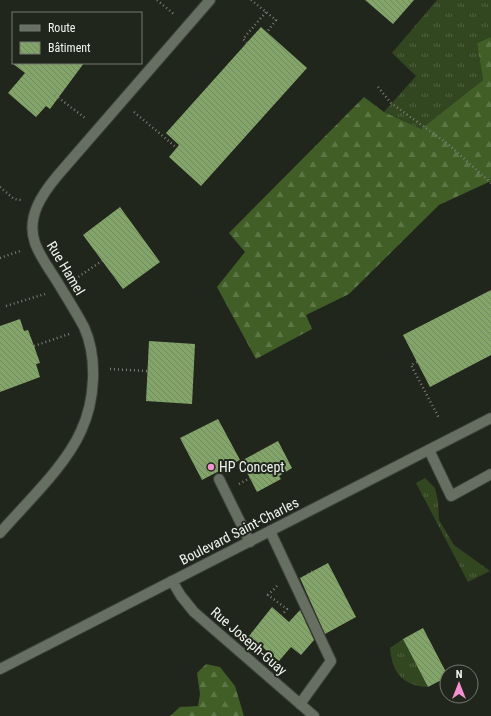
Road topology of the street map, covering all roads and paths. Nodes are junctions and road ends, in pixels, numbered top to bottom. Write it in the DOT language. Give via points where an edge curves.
graph roads {
  1 [pos="157,0"];
  2 [pos="210,0"];
  3 [pos="250,0"];
  4 [pos="266,12"];
  5 [pos="188,26"];
  6 [pos="267,32"];
  7 [pos="247,43"];
  8 [pos="378,87"];
  9 [pos="56,95"];
  10 [pos="122,101"];
  11 [pos="98,128"];
  12 [pos="176,148"];
  13 [pos="491,183"];
  14 [pos="0,187"];
  15 [pos="38,205"];
  16 [pos="102,261"];
  17 [pos="60,286"];
  18 [pos="6,306"];
  19 [pos="84,329"];
  20 [pos="34,346"];
  21 [pos="417,362"];
  22 [pos="92,368"];
  23 [pos="148,371"];
  24 [pos="439,418"];
  25 [pos="491,418"];
  26 [pos="429,450"];
  27 [pos="491,474"];
  28 [pos="219,479"];
  29 [pos="270,531"];
  30 [pos="0,533"];
  31 [pos="250,542"];
  32 [pos="172,581"];
  33 [pos="0,669"];
  34 [pos="300,704"];
  35 [pos="314,716"];
  1 -- 5 [label="path"];
  2 -- 5 [label="street, Rue Hamel"];
  3 -- 4 [label="path"];
  4 -- 6 [label="path" via="276,20"];
  4 -- 7 [label="path" via="242,39"];
  5 -- 10 [label="street, Rue Hamel"];
  8 -- 13 [label="path" via="391,103 448,144"];
  9 -- 11 [label="path"];
  10 -- 11 [label="street, Rue Hamel"];
  10 -- 12 [label="path"];
  11 -- 15 [label="street, Rue Hamel" via="49,185"];
  14 -- 15 [label="path" via="14,199"];
  15 -- 17 [label="street, Rue Hamel" via="33,227 35,243"];
  16 -- 17 [label="path" via="76,279"];
  17 -- 18 [label="path" via="36,298"];
  17 -- 19 [label="street, Rue Hamel"];
  19 -- 20 [label="path"];
  19 -- 22 [label="street, Rue Hamel" via="90,346"];
  21 -- 24 [label="path" via="411,365"];
  22 -- 23 [label="path"];
  22 -- 30 [label="street, Rue Hamel" via="91,395 81,432 60,465"];
  25 -- 26 [label="street, Boulevard Saint-Charles"];
  26 -- 27 [label="street" via="451,496"];
  26 -- 29 [label="street, Boulevard Saint-Charles"];
  28 -- 31 [label="street"];
  29 -- 31 [label="street, Boulevard Saint-Charles"];
  29 -- 34 [label="street" via="331,661"];
  31 -- 32 [label="street, Boulevard Saint-Charles"];
  32 -- 33 [label="street, Boulevard Saint-Charles"];
  32 -- 34 [label="street, Rue Joseph-Guay" via="194,612"];
  34 -- 35 [label="street, Rue Joseph-Guay"];
}
